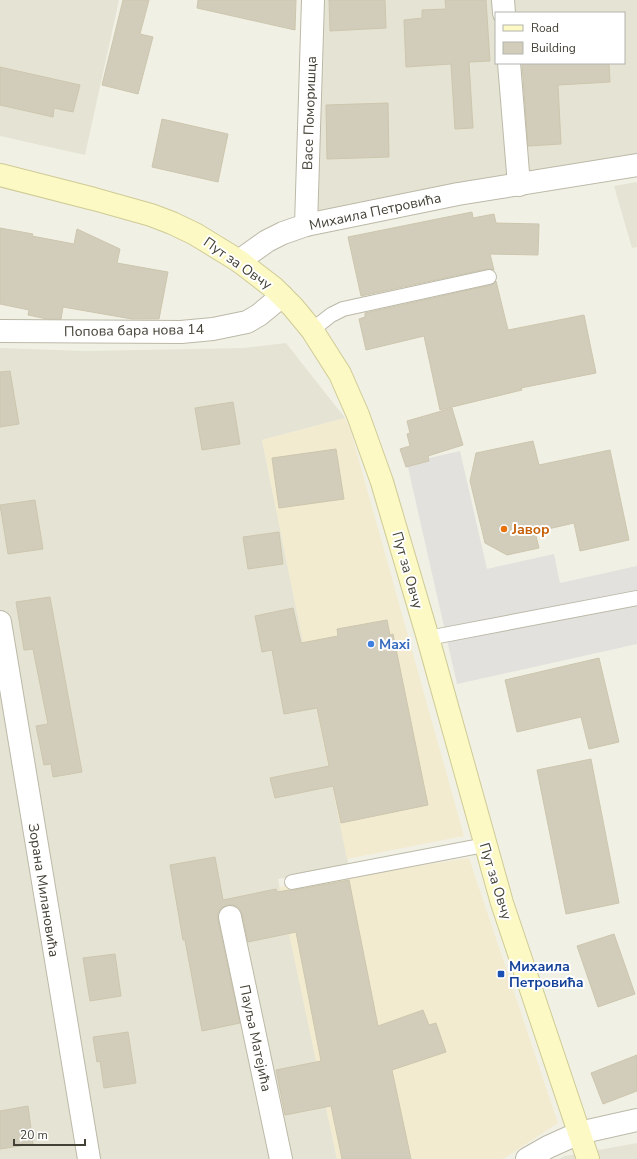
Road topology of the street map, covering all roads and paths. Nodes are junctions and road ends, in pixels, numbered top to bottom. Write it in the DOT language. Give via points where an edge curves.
graph roads {
  1 [pos="313,0"];
  2 [pos="503,0"];
  3 [pos="504,12"];
  4 [pos="508,64"];
  5 [pos="637,166"];
  6 [pos="0,175"];
  7 [pos="519,184"];
  8 [pos="306,225"];
  9 [pos="238,261"];
  10 [pos="489,277"];
  11 [pos="282,296"];
  12 [pos="312,330"];
  13 [pos="0,331"];
  14 [pos="637,598"];
  15 [pos="0,622"];
  16 [pos="428,638"];
  17 [pos="485,844"];
  18 [pos="292,882"];
  19 [pos="230,917"];
  20 [pos="637,1120"];
  21 [pos="580,1133"];
  22 [pos="89,1159"];
  23 [pos="281,1159"];
  24 [pos="527,1159"];
  25 [pos="588,1159"];
  1 -- 8 [label="street, Васе Поморишца"];
  2 -- 3 [label="street"];
  4 -- 7 [label="street"];
  5 -- 7 [label="street, Михаила Петровића"];
  6 -- 9 [label="street, Пут за Овчу" via="94,199 172,223 196,234"];
  7 -- 8 [label="street, Михаила Петровића"];
  8 -- 9 [label="street, Михаила Петровића" via="266,241"];
  9 -- 11 [label="street, Пут за Овчу"];
  10 -- 12 [label="lane" via="343,309 331,314"];
  11 -- 12 [label="street, Пут за Овчу"];
  11 -- 13 [label="street, Попова бара нова 14" via="247,322 214,329 181,332"];
  12 -- 16 [label="street, Пут за Овчу" via="340,374 358,415 382,482"];
  14 -- 16 [label="lane"];
  15 -- 22 [label="street, Зорана Милановића"];
  16 -- 17 [label="street, Пут за Овчу"];
  17 -- 18 [label="lane"];
  17 -- 21 [label="street, Пут за Овчу" via="521,961"];
  19 -- 23 [label="street, Пауља Матејића"];
  20 -- 21 [label="street"];
  21 -- 24 [label="street"];
  21 -- 25 [label="street, Пут за Овчу"];
}
